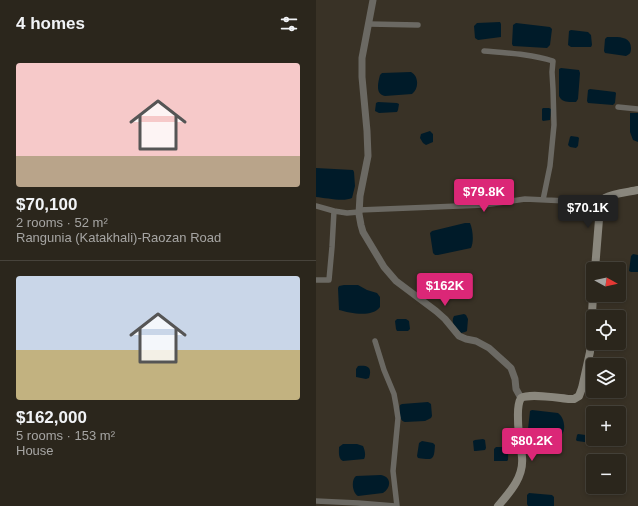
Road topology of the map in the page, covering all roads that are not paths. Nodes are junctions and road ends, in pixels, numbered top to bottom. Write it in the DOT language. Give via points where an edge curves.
graph roads {
  1 [pos="373,0"];
  2 [pos="369,24"];
  3 [pos="418,26"];
  4 [pos="484,51"];
  5 [pos="618,107"];
  6 [pos="638,109"];
  7 [pos="638,190"];
  8 [pos="604,198"];
  9 [pos="543,200"];
  10 [pos="316,206"];
  11 [pos="334,211"];
  12 [pos="359,211"];
  13 [pos="596,262"];
  14 [pos="316,280"];
  15 [pos="593,302"];
  16 [pos="375,341"];
  17 [pos="521,398"];
  18 [pos="316,501"];
  19 [pos="396,506"];
  20 [pos="498,506"];
  1 -- 2 [label="street"];
  2 -- 3 [label="street"];
  2 -- 12 [label="street" via="362,58 368,156"];
  4 -- 9 [label="street" via="518,53 553,61 554,125"];
  5 -- 6 [label="street"];
  7 -- 8 [label="main road"];
  8 -- 9 [label="street" via="588,202"];
  8 -- 13 [label="main road" via="600,206"];
  9 -- 12 [label="street" via="525,199 484,205"];
  10 -- 11 [label="street"];
  11 -- 12 [label="street"];
  11 -- 14 [label="street" via="329,280"];
  12 -- 17 [label="street" via="363,232 376,256 396,281 436,311 459,336 489,348 508,365 513,371 516,389"];
  15 -- 17 [label="main road" via="590,352 579,396 574,399 532,396"];
  16 -- 19 [label="street" via="394,394 398,418 394,471"];
  17 -- 20 [label="main road" via="518,415 521,471 511,491"];
  18 -- 19 [label="street"];
}
